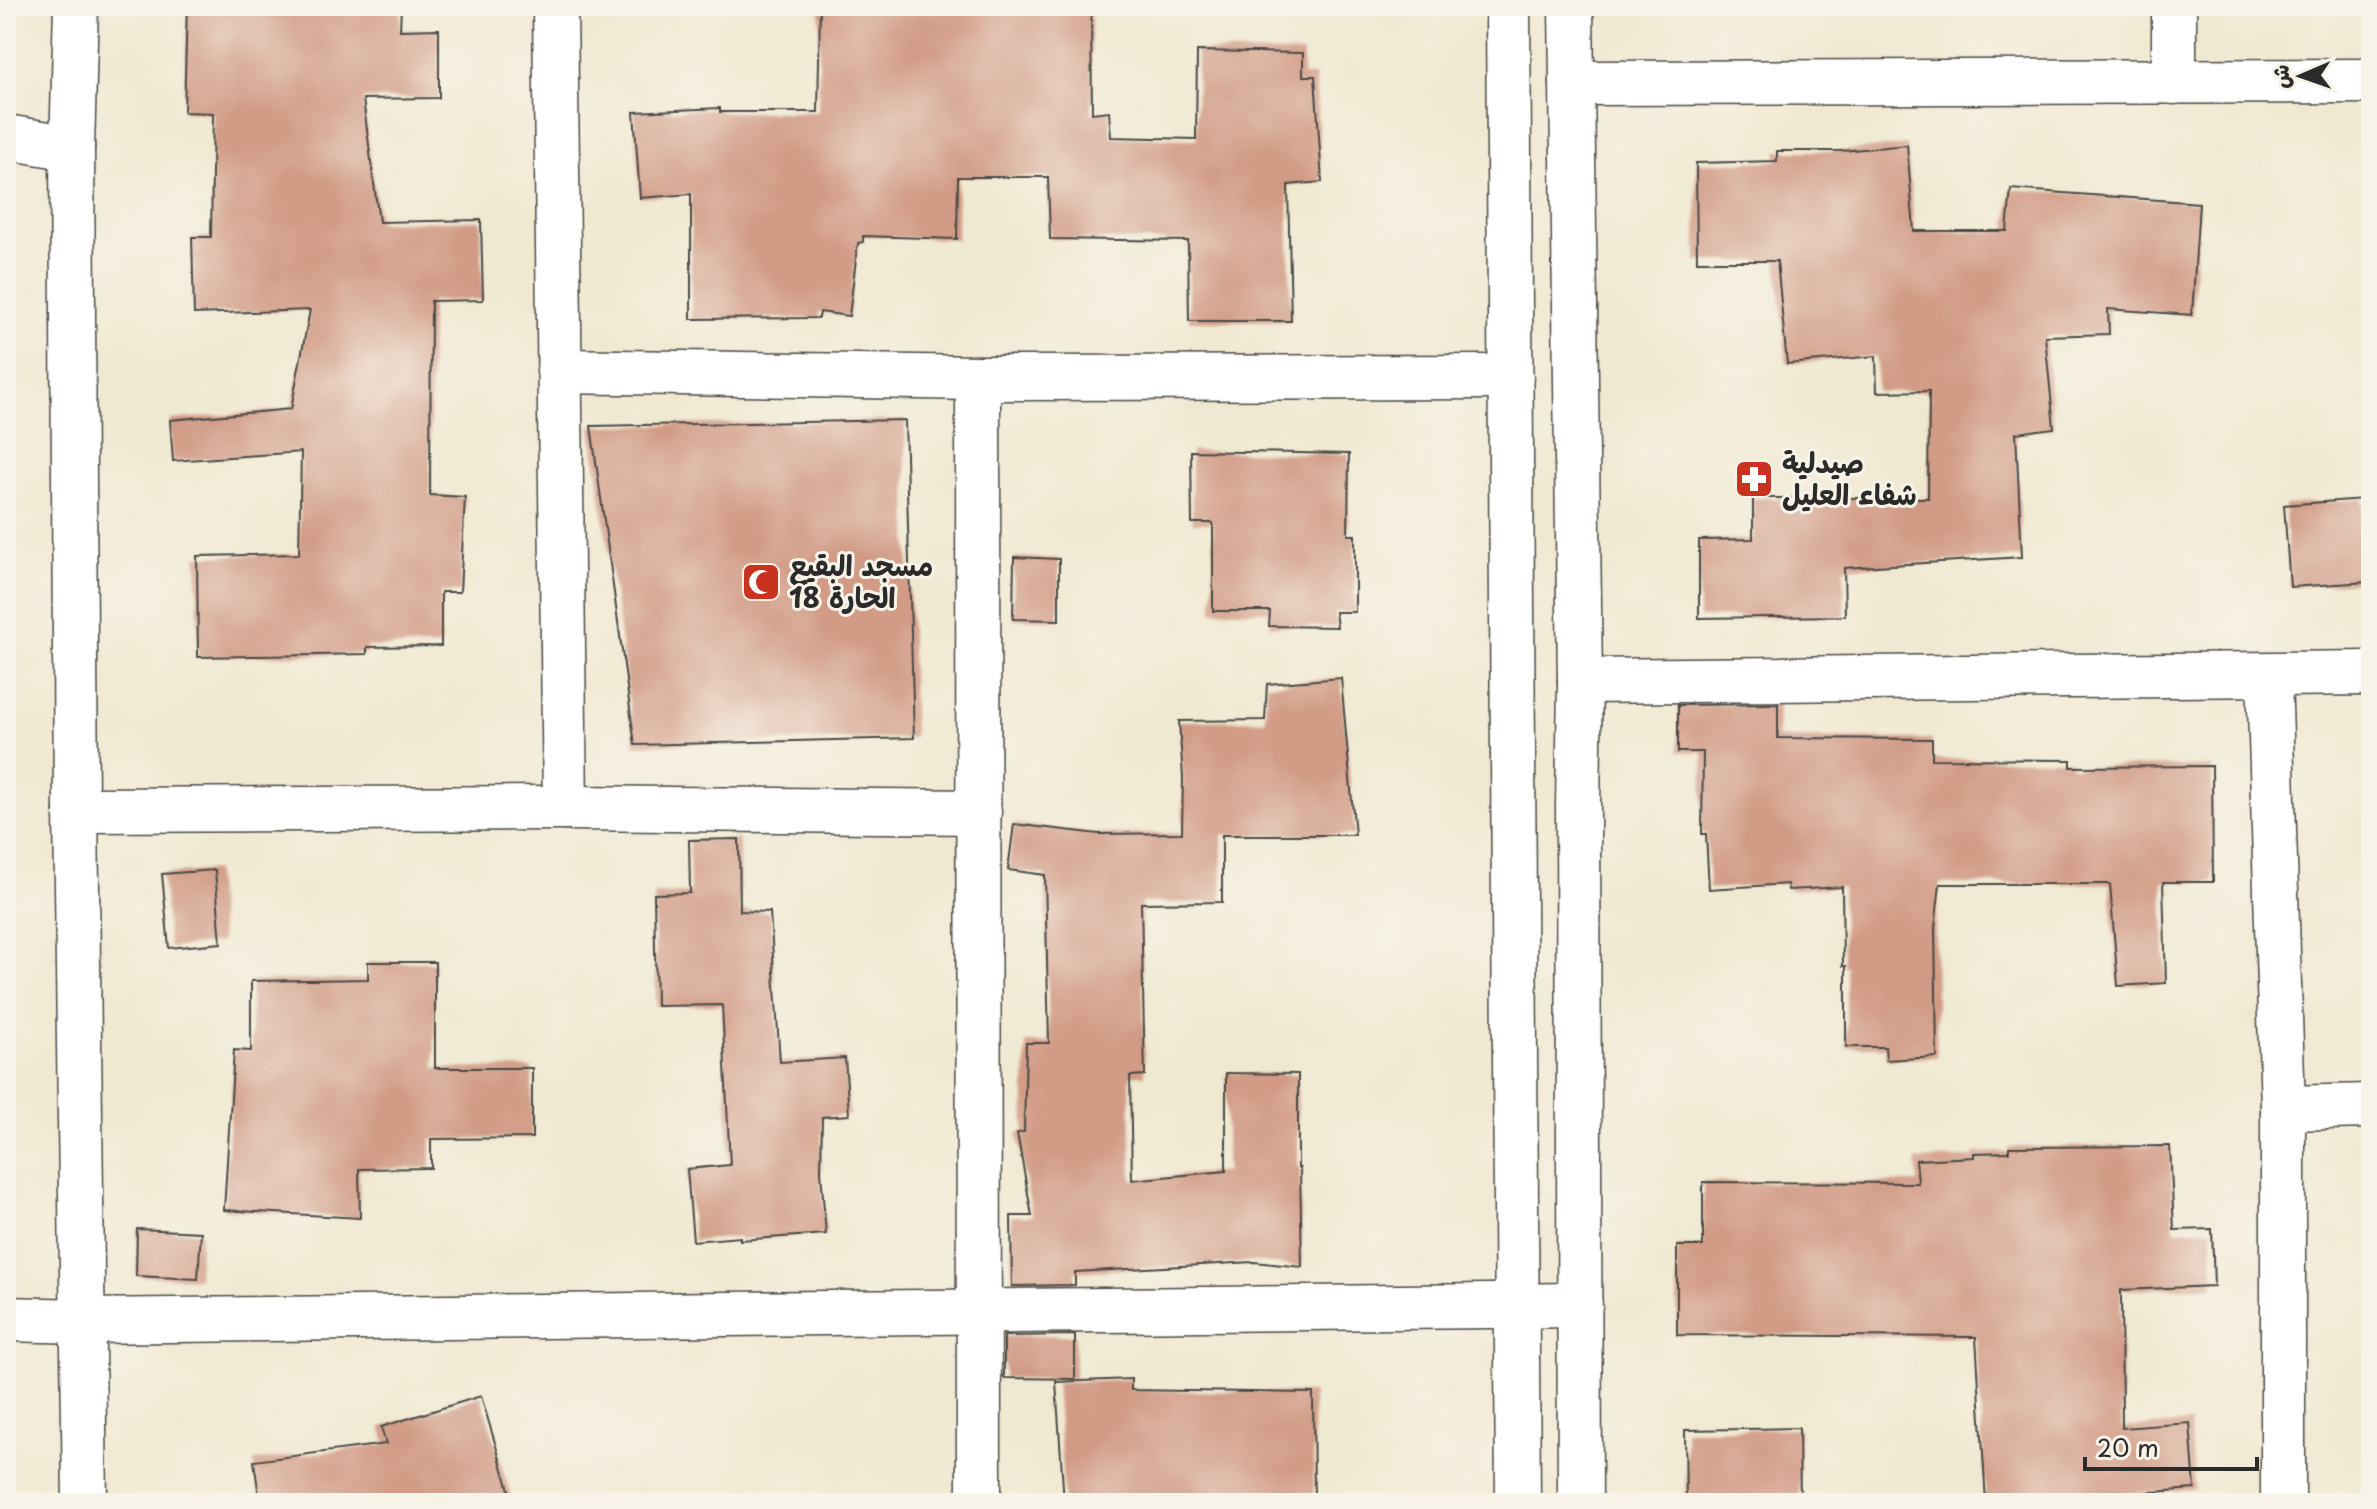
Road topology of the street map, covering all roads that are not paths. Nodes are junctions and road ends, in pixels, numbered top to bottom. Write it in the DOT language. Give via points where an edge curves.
graph roads {
  1 [pos="76,6"];
  2 [pos="555,6"];
  3 [pos="1508,6"];
  4 [pos="1571,6"];
  5 [pos="2174,6"];
  6 [pos="2371,81"];
  7 [pos="2174,82"];
  8 [pos="1572,83"];
  9 [pos="6,137"];
  10 [pos="72,148"];
  11 [pos="559,371"];
  12 [pos="1511,377"];
  13 [pos="978,378"];
  14 [pos="2371,673"];
  15 [pos="2269,675"];
  16 [pos="1580,681"];
  17 [pos="565,808"];
  18 [pos="76,810"];
  19 [pos="979,812"];
  20 [pos="2371,1106"];
  21 [pos="2283,1108"];
  22 [pos="1580,1305"];
  23 [pos="1517,1306"];
  24 [pos="979,1310"];
  25 [pos="6,1319"];
  26 [pos="82,1321"];
  27 [pos="85,1503"];
  28 [pos="979,1503"];
  29 [pos="1518,1503"];
  30 [pos="1580,1503"];
  31 [pos="2283,1503"];
  1 -- 10 [label="street"];
  2 -- 11 [label="street"];
  3 -- 12 [label="street"];
  4 -- 8 [label="street"];
  5 -- 7 [label="street"];
  6 -- 7 [label="street"];
  7 -- 8 [label="street"];
  8 -- 16 [label="street"];
  9 -- 10 [label="street"];
  10 -- 18 [label="street"];
  11 -- 13 [label="street"];
  11 -- 17 [label="street"];
  12 -- 13 [label="street"];
  12 -- 23 [label="street"];
  13 -- 19 [label="street"];
  14 -- 15 [label="street"];
  15 -- 16 [label="street"];
  15 -- 21 [label="street"];
  16 -- 22 [label="street"];
  17 -- 18 [label="street"];
  17 -- 19 [label="street"];
  18 -- 26 [label="street"];
  19 -- 24 [label="street"];
  20 -- 21 [label="street"];
  21 -- 31 [label="street"];
  22 -- 23 [label="street"];
  22 -- 30 [label="street"];
  23 -- 24 [label="street"];
  23 -- 29 [label="street"];
  24 -- 26 [label="street"];
  24 -- 28 [label="street"];
  25 -- 26 [label="street"];
  26 -- 27 [label="street"];
}
